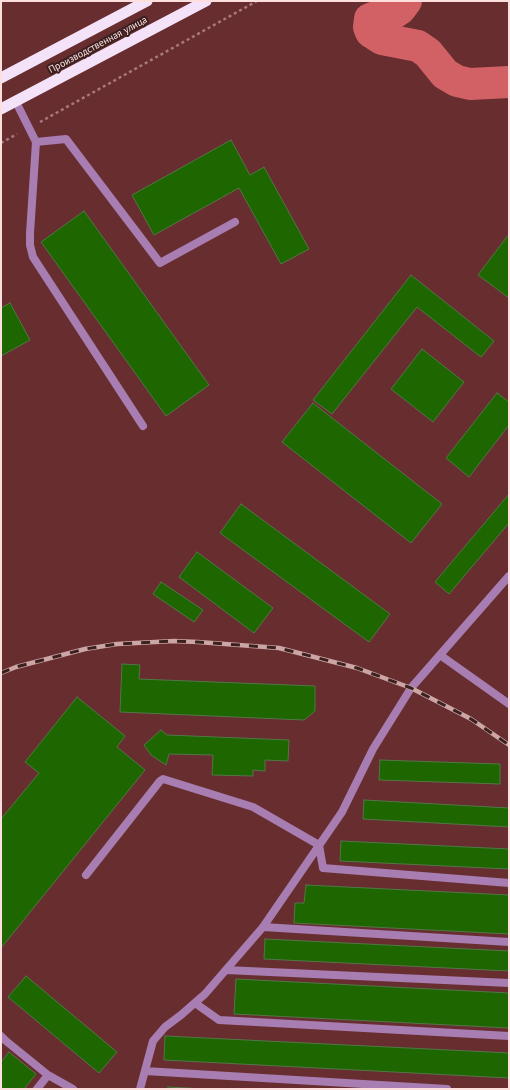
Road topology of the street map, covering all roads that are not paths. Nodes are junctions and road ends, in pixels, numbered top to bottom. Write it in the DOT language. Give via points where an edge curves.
graph roads {
  1 [pos="147,1"];
  2 [pos="206,1"];
  3 [pos="1,78"];
  4 [pos="16,102"];
  5 [pos="1,109"];
  6 [pos="36,142"];
  7 [pos="235,222"];
  8 [pos="143,426"];
  9 [pos="509,576"];
  10 [pos="440,655"];
  11 [pos="509,704"];
  12 [pos="320,845"];
  13 [pos="86,875"];
  14 [pos="509,883"];
  15 [pos="263,927"];
  16 [pos="509,942"];
  17 [pos="226,970"];
  18 [pos="509,983"];
  19 [pos="195,1002"];
  20 [pos="509,1036"];
  21 [pos="3,1042"];
  22 [pos="145,1071"];
  23 [pos="48,1075"];
  24 [pos="37,1089"];
  25 [pos="72,1089"];
  26 [pos="140,1089"];
  27 [pos="447,1089"];
  1 -- 3 [label="highway, Производственная улица"];
  2 -- 4 [label="highway, Производственная улица"];
  4 -- 5 [label="highway, Производственная улица"];
  4 -- 6 [label="lane"];
  6 -- 7 [label="lane" via="66,139 160,263"];
  6 -- 8 [label="lane" via="30,233 33,256"];
  9 -- 10 [label="lane"];
  10 -- 11 [label="lane"];
  10 -- 12 [label="lane" via="411,688 374,749 342,812"];
  12 -- 13 [label="lane" via="253,807 163,779"];
  12 -- 14 [label="lane" via="324,868"];
  12 -- 15 [label="lane"];
  15 -- 16 [label="lane"];
  15 -- 17 [label="lane"];
  17 -- 18 [label="lane"];
  17 -- 19 [label="lane"];
  19 -- 20 [label="lane" via="219,1020"];
  19 -- 22 [label="lane" via="165,1027 153,1041"];
  21 -- 23 [label="lane"];
  22 -- 26 [label="lane"];
  22 -- 27 [label="lane"];
  23 -- 24 [label="lane"];
  23 -- 25 [label="lane"];
}
